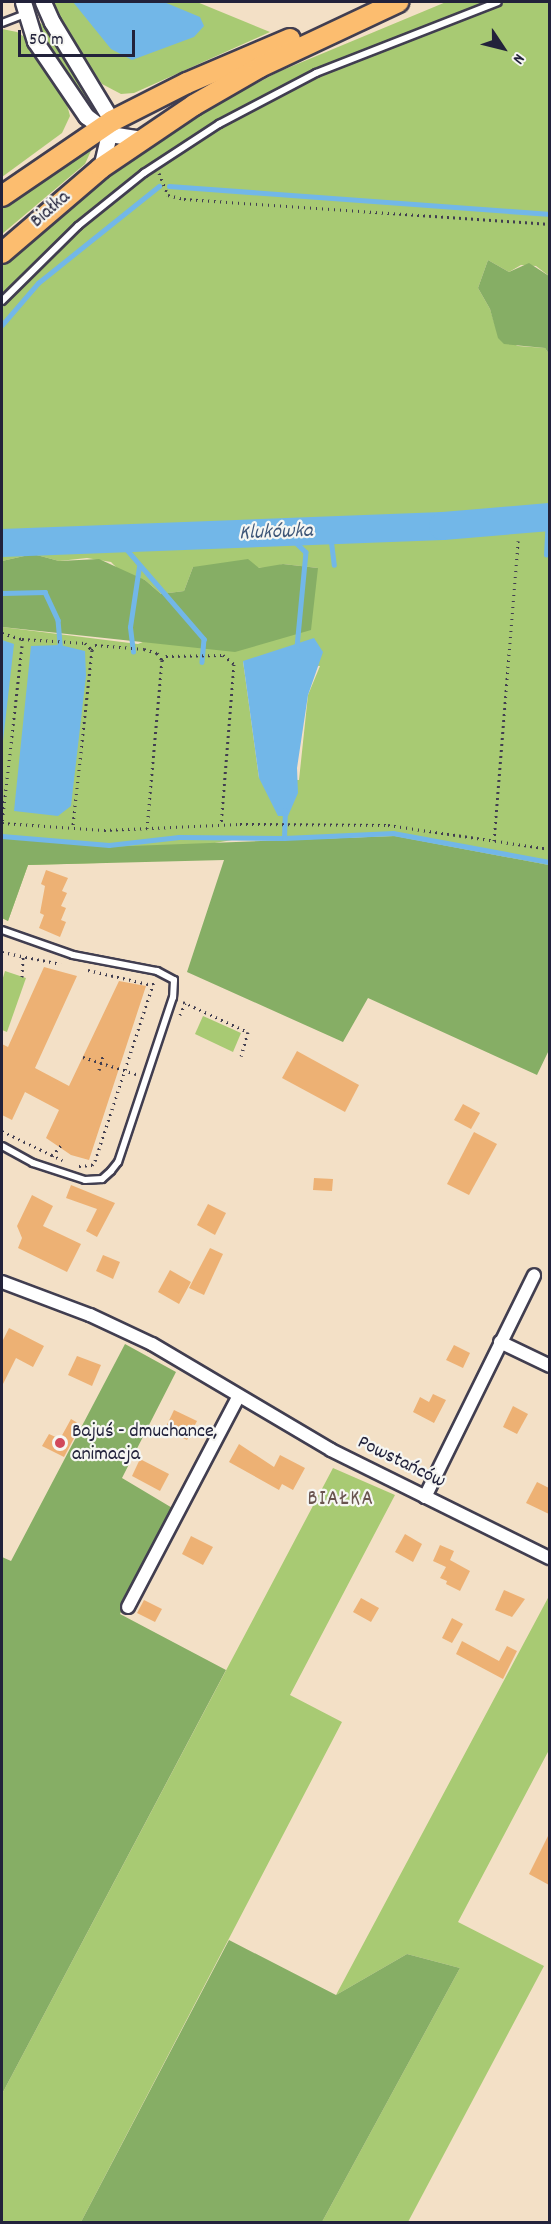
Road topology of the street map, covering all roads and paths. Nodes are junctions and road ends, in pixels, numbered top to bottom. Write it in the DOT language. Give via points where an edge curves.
graph roads {
  1 [pos="44,2"];
  2 [pos="397,2"];
  3 [pos="498,2"];
  4 [pos="24,8"];
  5 [pos="2,23"];
  6 [pos="107,128"];
  7 [pos="142,140"];
  8 [pos="156,165"];
  9 [pos="101,168"];
  10 [pos="2,196"];
  11 [pos="549,224"];
  12 [pos="2,253"];
  13 [pos="2,301"];
  14 [pos="518,541"];
  15 [pos="2,633"];
  16 [pos="22,639"];
  17 [pos="92,650"];
  18 [pos="162,660"];
  19 [pos="4,787"];
  20 [pos="2,824"];
  21 [pos="221,825"];
  22 [pos="73,826"];
  23 [pos="147,828"];
  24 [pos="494,840"];
  25 [pos="549,849"];
  26 [pos="2,930"];
  27 [pos="23,957"];
  28 [pos="157,971"];
  29 [pos="22,977"];
  30 [pos="173,997"];
  31 [pos="103,1056"];
  32 [pos="241,1056"];
  33 [pos="83,1057"];
  34 [pos="101,1063"];
  35 [pos="99,1070"];
  36 [pos="124,1070"];
  37 [pos="146,1077"];
  38 [pos="2,1131"];
  39 [pos="62,1144"];
  40 [pos="2,1146"];
  41 [pos="52,1155"];
  42 [pos="47,1167"];
  43 [pos="534,1275"];
  44 [pos="2,1282"];
  45 [pos="500,1342"];
  46 [pos="549,1366"];
  47 [pos="239,1396"];
  48 [pos="425,1497"];
  49 [pos="549,1558"];
  50 [pos="128,1607"];
  1 -- 6 [label="street"];
  2 -- 6 [label="highway, Białka" via="342,18 223,67"];
  2 -- 7 [label="highway, Białka" via="250,72"];
  3 -- 8 [label="lane" via="316,73 249,106"];
  4 -- 5 [label="lane"];
  4 -- 6 [label="street" via="48,62"];
  6 -- 7 [label="street"];
  6 -- 9 [label="street"];
  6 -- 10 [label="highway, Białka"];
  7 -- 9 [label="highway, Białka"];
  8 -- 11 [label="path" via="168,195 184,199"];
  8 -- 13 [label="lane" via="78,226"];
  9 -- 12 [label="highway, Białka"];
  14 -- 24 [label="path"];
  15 -- 16 [label="path"];
  16 -- 17 [label="path" via="85,643"];
  16 -- 19 [label="path"];
  17 -- 18 [label="path" via="95,645 144,649 157,653"];
  17 -- 22 [label="path"];
  18 -- 21 [label="path" via="166,656 223,655 234,664"];
  18 -- 23 [label="path"];
  19 -- 20 [label="path"];
  20 -- 22 [label="path"];
  21 -- 23 [label="path"];
  21 -- 24 [label="path" via="388,825"];
  22 -- 23 [label="path" via="104,831"];
  24 -- 25 [label="path"];
  26 -- 28 [label="lane" via="73,955"];
  27 -- 29 [label="path"];
  28 -- 30 [label="lane" via="174,980"];
  28 -- 36 [label="path"];
  30 -- 32 [label="path" via="248,1032"];
  30 -- 37 [label="lane"];
  31 -- 34 [label="path"];
  33 -- 34 [label="path"];
  34 -- 35 [label="path"];
  34 -- 36 [label="path"];
  36 -- 37 [label="path"];
  36 -- 41 [label="path" via="92,1165 80,1166"];
  37 -- 42 [label="lane" via="118,1162 111,1171 102,1179 86,1180"];
  38 -- 41 [label="path"];
  39 -- 41 [label="path"];
  40 -- 42 [label="lane"];
  41 -- 42 [label="path"];
  43 -- 45 [label="street"];
  44 -- 47 [label="street, Powstańców" via="116,1326"];
  45 -- 46 [label="street"];
  45 -- 48 [label="street"];
  47 -- 48 [label="street, Powstańców" via="331,1450"];
  47 -- 50 [label="street"];
  48 -- 49 [label="street, Powstańców"];
}
